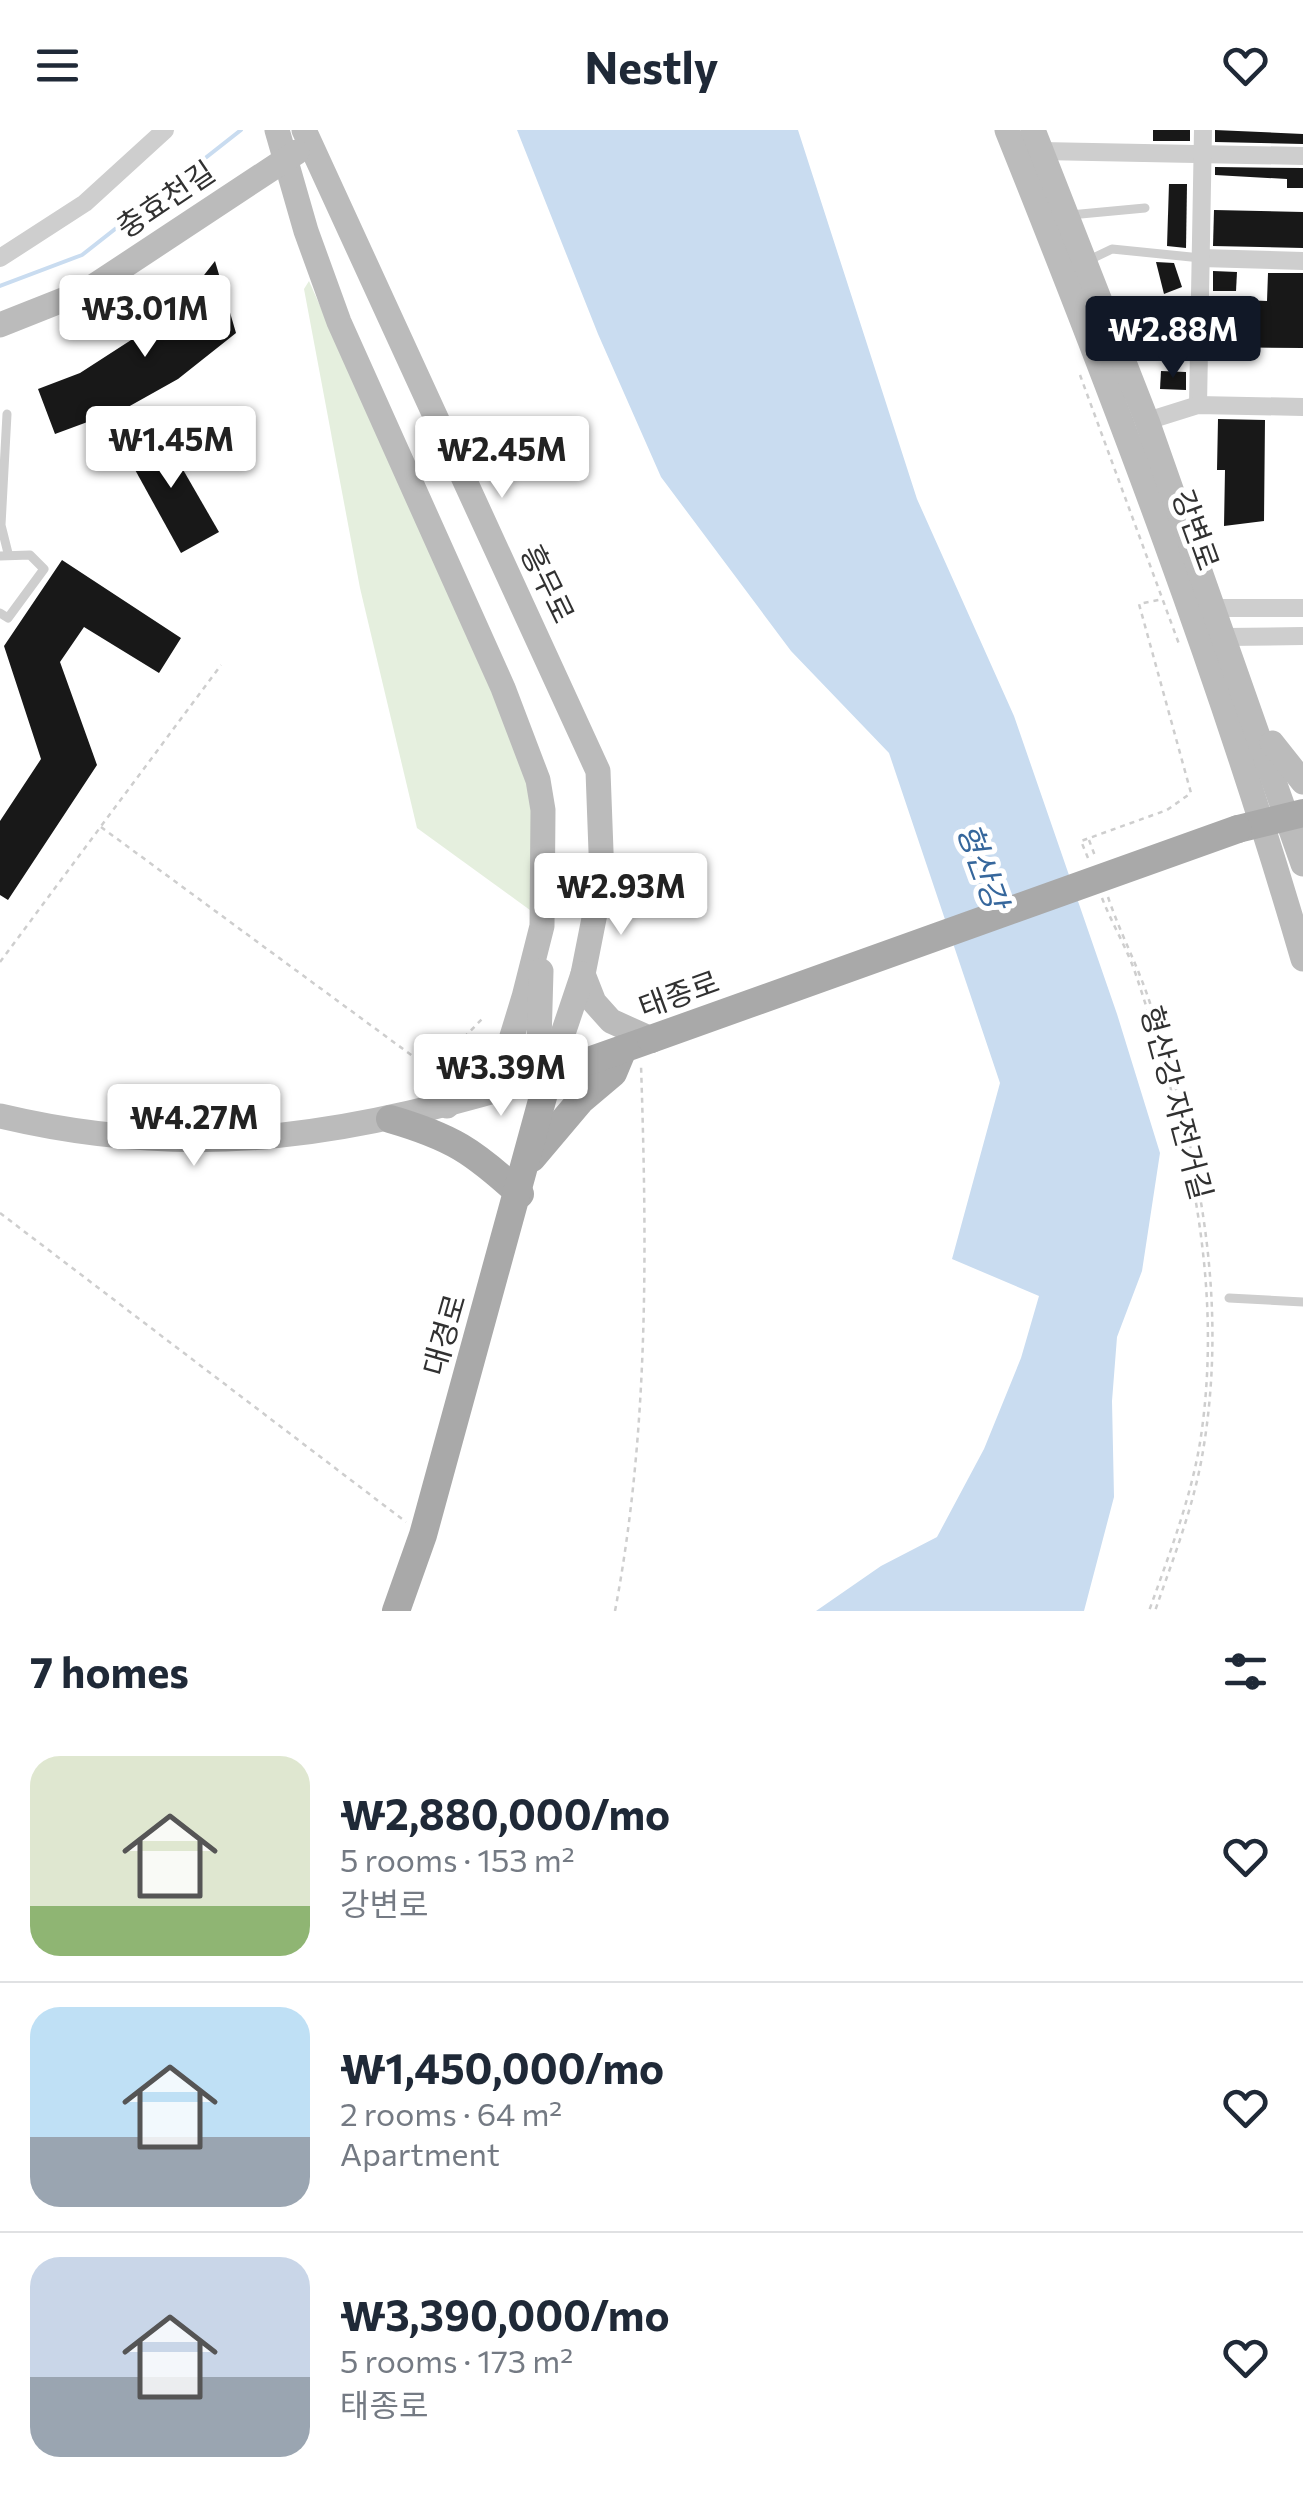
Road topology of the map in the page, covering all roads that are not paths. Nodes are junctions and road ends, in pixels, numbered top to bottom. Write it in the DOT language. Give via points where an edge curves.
graph roads {
  1 [pos="164,130"];
  2 [pos="277,130"];
  3 [pos="1007,130"];
  4 [pos="1203,130"];
  5 [pos="307,138"];
  6 [pos="1037,141"];
  7 [pos="1203,152"];
  8 [pos="1303,156"];
  9 [pos="286,158"];
  10 [pos="1145,208"];
  11 [pos="1067,215"];
  12 [pos="0,258"];
  13 [pos="1201,258"];
  14 [pos="1303,260"];
  15 [pos="1085,262"];
  16 [pos="0,325"];
  17 [pos="1198,405"];
  18 [pos="1303,408"];
  19 [pos="7,414"];
  20 [pos="1148,422"];
  21 [pos="1,513"];
  22 [pos="4,555"];
  23 [pos="1216,608"];
  24 [pos="1303,608"];
  25 [pos="0,614"];
  26 [pos="1303,636"];
  27 [pos="1226,637"];
  28 [pos="1250,710"];
  29 [pos="1303,782"];
  30 [pos="1273,820"];
  31 [pos="1303,864"];
  32 [pos="542,926"];
  33 [pos="1303,959"];
  34 [pos="583,974"];
  35 [pos="638,1044"];
  36 [pos="432,1070"];
  37 [pos="545,1080"];
  38 [pos="447,1106"];
  39 [pos="0,1116"];
  40 [pos="390,1119"];
  41 [pos="527,1163"];
  42 [pos="520,1194"];
  43 [pos="1230,1298"];
  44 [pos="1303,1302"];
  45 [pos="396,1611"];
  1 -- 12 [label="street" via="85,204"];
  2 -- 9 [label="street"];
  3 -- 30 [label="street, 강변로"];
  4 -- 7 [label="street"];
  5 -- 9 [label="street, 충효천길"];
  5 -- 34 [label="street, 흥무로" via="598,771 602,878"];
  6 -- 7 [label="street, 강변로"];
  6 -- 11 [label="street, 강변로"];
  7 -- 8 [label="street, 강변로"];
  7 -- 13 [label="street"];
  9 -- 16 [label="street, 충효천길" via="88,290"];
  9 -- 32 [label="street" via="339,322 529,754 543,810"];
  10 -- 11 [label="lane"];
  11 -- 15 [label="street, 강변로"];
  13 -- 14 [label="street"];
  13 -- 15 [label="lane" via="1112,249"];
  13 -- 17 [label="street"];
  15 -- 20 [label="street, 강변로"];
  17 -- 18 [label="street"];
  17 -- 20 [label="street"];
  19 -- 21 [label="lane"];
  20 -- 23 [label="street, 강변로"];
  21 -- 22 [label="lane"];
  22 -- 25 [label="lane" via="30,555 44,569 8,618"];
  23 -- 24 [label="street"];
  23 -- 27 [label="street, 강변로"];
  26 -- 27 [label="street"];
  27 -- 28 [label="street, 강변로"];
  28 -- 29 [label="street"];
  28 -- 30 [label="street, 강변로"];
  30 -- 31 [label="street, 강변로"];
  30 -- 33 [label="street, 강변로"];
  30 -- 35 [label="main road, 태종로, bridge"];
  32 -- 37 [label="street"];
  32 -- 38 [label="street" via="509,1046"];
  34 -- 35 [label="street" via="594,1002"];
  34 -- 37 [label="street, 흥무로"];
  35 -- 37 [label="main road, 태종로"];
  35 -- 41 [label="main road"];
  36 -- 38 [label="street"];
  37 -- 38 [label="street, 태종로"];
  37 -- 41 [label="main road, 대경로"];
  38 -- 40 [label="street, 태종로"];
  39 -- 40 [label="street, 태종로" via="98,1136 185,1142 318,1133"];
  40 -- 42 [label="main road" via="444,1134"];
  41 -- 42 [label="main road, 대경로"];
  42 -- 45 [label="main road, 대경로"];
  43 -- 44 [label="lane"];
}
